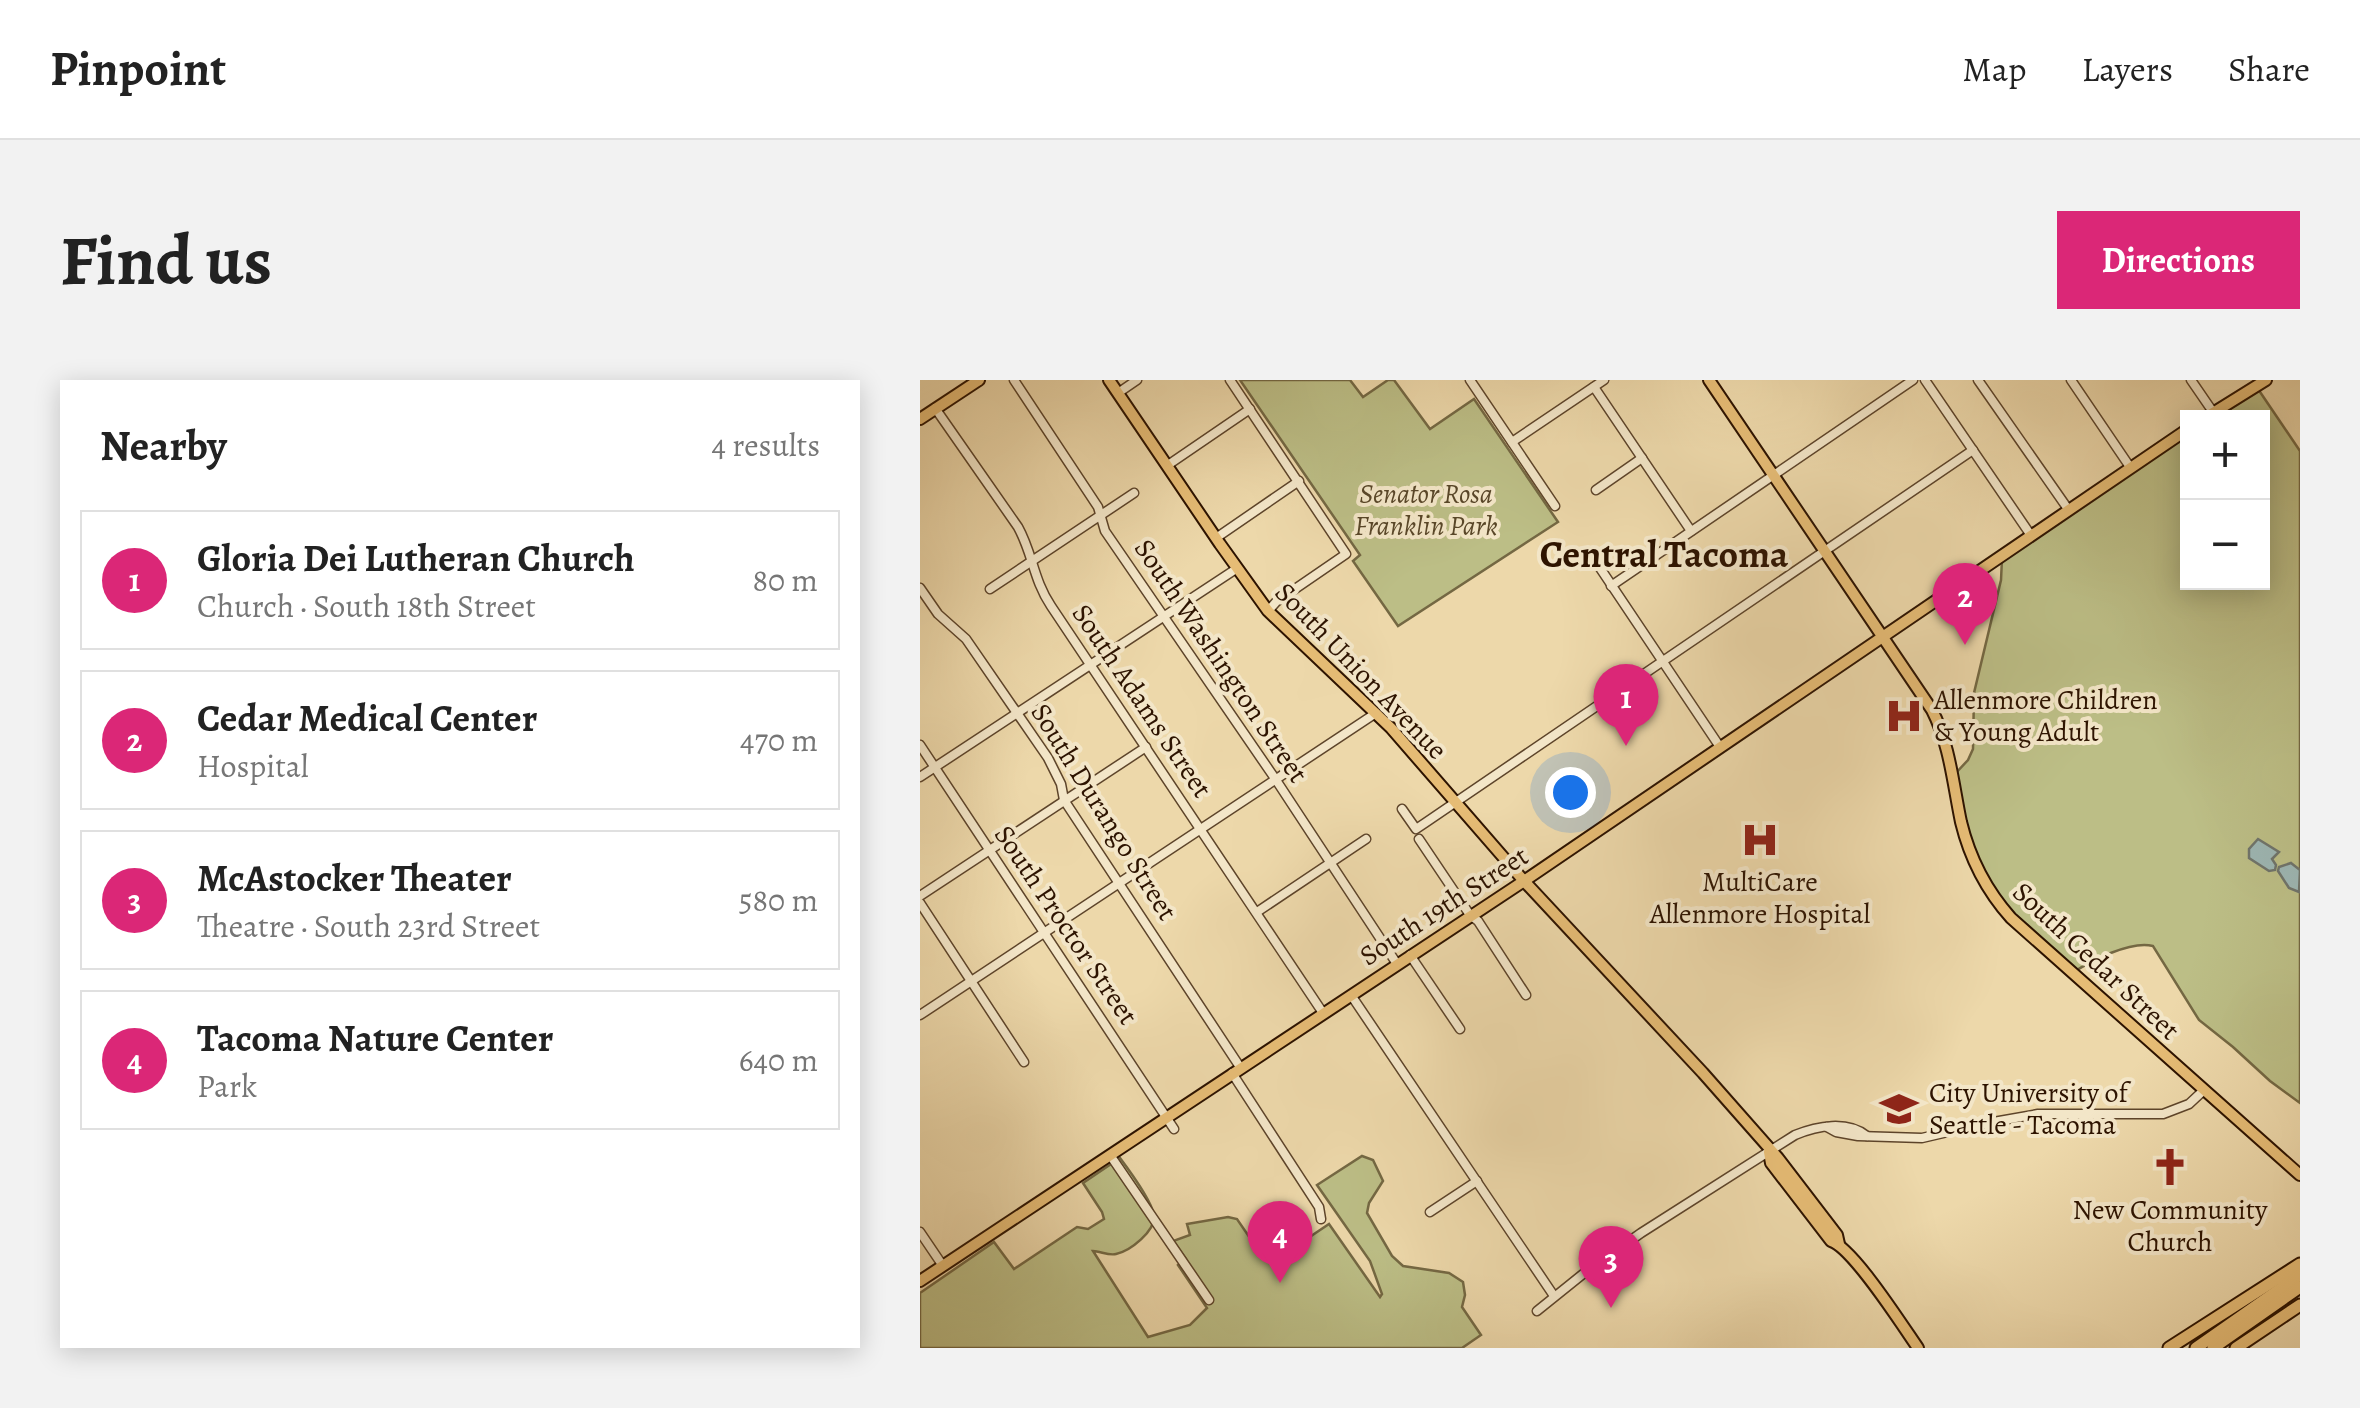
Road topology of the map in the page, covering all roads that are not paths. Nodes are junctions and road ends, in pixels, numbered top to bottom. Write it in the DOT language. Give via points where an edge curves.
graph roads {
  1 [pos="979,380"];
  2 [pos="1014,380"];
  3 [pos="1109,380"];
  4 [pos="1137,380"];
  5 [pos="1230,380"];
  6 [pos="1470,380"];
  7 [pos="1604,380"];
  8 [pos="1709,380"];
  9 [pos="1913,380"];
  10 [pos="1925,380"];
  11 [pos="1978,380"];
  12 [pos="2071,380"];
  13 [pos="2191,380"];
  14 [pos="2266,380"];
  15 [pos="1594,386"];
  16 [pos="1118,393"];
  17 [pos="936,408"];
  18 [pos="1250,409"];
  19 [pos="2206,410"];
  20 [pos="2217,410"];
  21 [pos="920,419"];
  22 [pos="2180,434"];
  23 [pos="1512,442"];
  24 [pos="1973,450"];
  25 [pos="1642,458"];
  26 [pos="1168,466"];
  27 [pos="2130,467"];
  28 [pos="1774,474"];
  29 [pos="1299,482"];
  30 [pos="1596,490"];
  31 [pos="1134,493"];
  32 [pos="1555,506"];
  33 [pos="2068,510"];
  34 [pos="1101,515"];
  35 [pos="1691,531"];
  36 [pos="2030,534"];
  37 [pos="1216,538"];
  38 [pos="1825,551"];
  39 [pos="1590,553"];
  40 [pos="1032,561"];
  41 [pos="1236,569"];
  42 [pos="1611,586"];
  43 [pos="920,588"];
  44 [pos="990,588"];
  45 [pos="1268,610"];
  46 [pos="1165,616"];
  47 [pos="1883,637"];
  48 [pos="1663,662"];
  49 [pos="1090,666"];
  50 [pos="1376,713"];
  51 [pos="1017,714"];
  52 [pos="920,745"];
  53 [pos="1146,746"];
  54 [pos="1720,747"];
  55 [pos="934,767"];
  56 [pos="920,777"];
  57 [pos="1276,780"];
  58 [pos="1064,800"];
  59 [pos="1455,802"];
  60 [pos="1402,809"];
  61 [pos="1202,829"];
  62 [pos="1418,834"];
  63 [pos="1366,839"];
  64 [pos="989,850"];
  65 [pos="1330,863"];
  66 [pos="1524,880"];
  67 [pos="1119,883"];
  68 [pos="920,899"];
  69 [pos="1257,912"];
  70 [pos="1470,916"];
  71 [pos="1044,932"];
  72 [pos="1410,956"];
  73 [pos="1396,964"];
  74 [pos="972,981"];
  75 [pos="1351,995"];
  76 [pos="1526,995"];
  77 [pos="1323,1013"];
  78 [pos="920,1015"];
  79 [pos="1460,1030"];
  80 [pos="1024,1062"];
  81 [pos="1236,1070"];
  82 [pos="2204,1090"];
  83 [pos="1166,1116"];
  84 [pos="1174,1129"];
  85 [pos="1768,1150"];
  86 [pos="1110,1156"];
  87 [pos="2300,1175"];
  88 [pos="1477,1181"];
  89 [pos="1430,1212"];
  90 [pos="1321,1219"];
  91 [pos="920,1232"];
  92 [pos="2300,1264"];
  93 [pos="943,1266"];
  94 [pos="2300,1275"];
  95 [pos="920,1281"];
  96 [pos="2300,1288"];
  97 [pos="1554,1296"];
  98 [pos="1208,1300"];
  99 [pos="2300,1304"];
  100 [pos="1538,1310"];
  101 [pos="2284,1316"];
  102 [pos="1918,1348"];
  103 [pos="2168,1348"];
  104 [pos="2196,1348"];
  105 [pos="2213,1348"];
  106 [pos="2236,1348"];
  107 [pos="2249,1348"];
  1 -- 17 [label="main road"];
  2 -- 34 [label="street, South Washington Street"];
  3 -- 16 [label="main road, South Union Avenue"];
  4 -- 16 [label="street"];
  5 -- 18 [label="street"];
  6 -- 23 [label="street"];
  7 -- 15 [label="street"];
  8 -- 28 [label="main road, South Cedar Street"];
  9 -- 28 [label="street"];
  10 -- 24 [label="street"];
  11 -- 33 [label="street"];
  12 -- 27 [label="street"];
  13 -- 19 [label="street"];
  14 -- 20 [label="main road"];
  15 -- 23 [label="street"];
  15 -- 25 [label="street"];
  16 -- 26 [label="main road, South Union Avenue"];
  17 -- 21 [label="main road"];
  17 -- 40 [label="street, South Adams Street" via="1018,527"];
  18 -- 26 [label="street"];
  18 -- 29 [label="street"];
  22 -- 27 [label="main road, South 19th Street"];
  23 -- 32 [label="street"];
  24 -- 36 [label="street"];
  24 -- 38 [label="street"];
  25 -- 30 [label="street"];
  25 -- 35 [label="street"];
  26 -- 37 [label="main road, South Union Avenue"];
  27 -- 33 [label="main road, South 19th Street"];
  28 -- 35 [label="street"];
  28 -- 38 [label="main road, South Cedar Street"];
  29 -- 37 [label="street"];
  29 -- 45 [label="street" via="1346,554"];
  31 -- 34 [label="street"];
  33 -- 36 [label="main road, South 19th Street"];
  34 -- 40 [label="street"];
  34 -- 46 [label="street, South Washington Street" via="1105,531"];
  35 -- 42 [label="street"];
  36 -- 47 [label="main road, South 19th Street"];
  37 -- 41 [label="main road, South Union Avenue"];
  38 -- 47 [label="main road, South Cedar Street"];
  38 -- 48 [label="street"];
  39 -- 42 [label="street"];
  40 -- 44 [label="street"];
  40 -- 49 [label="street, South Adams Street" via="1040,589"];
  41 -- 45 [label="main road, South Union Avenue"];
  41 -- 46 [label="street"];
  42 -- 48 [label="street"];
  43 -- 51 [label="street, South Durango Street" via="966,638"];
  45 -- 50 [label="main road, South Union Avenue"];
  46 -- 49 [label="street"];
  46 -- 57 [label="street, South Washington Street"];
  47 -- 54 [label="main road, South 19th Street"];
  47 -- 82 [label="main road, South Cedar Street" via="1938,721 1968,849 1993,897"];
  48 -- 54 [label="street"];
  48 -- 59 [label="street"];
  49 -- 51 [label="street"];
  49 -- 53 [label="street, South Adams Street"];
  50 -- 57 [label="street"];
  50 -- 59 [label="main road, South Union Avenue"];
  51 -- 55 [label="street"];
  51 -- 58 [label="street, South Durango Street" via="1048,758"];
  52 -- 55 [label="street, South Proctor Street"];
  53 -- 58 [label="street"];
  53 -- 61 [label="street, South Adams Street"];
  54 -- 66 [label="main road, South 19th Street"];
  55 -- 56 [label="street"];
  55 -- 64 [label="street, South Proctor Street"];
  57 -- 61 [label="street"];
  57 -- 65 [label="street, South Washington Street"];
  58 -- 64 [label="street"];
  58 -- 67 [label="street, South Durango Street"];
  59 -- 62 [label="street"];
  59 -- 66 [label="main road, South Union Avenue"];
  60 -- 62 [label="street"];
  61 -- 67 [label="street"];
  61 -- 69 [label="street, South Adams Street"];
  62 -- 70 [label="street"];
  63 -- 65 [label="street"];
  64 -- 68 [label="street"];
  64 -- 71 [label="street, South Proctor Street"];
  65 -- 69 [label="street"];
  65 -- 73 [label="street, South Washington Street"];
  66 -- 70 [label="main road, South 19th Street"];
  66 -- 85 [label="main road, South Union Avenue"];
  67 -- 71 [label="street"];
  67 -- 81 [label="street, South Durango Street"];
  68 -- 74 [label="street"];
  69 -- 77 [label="street, South Adams Street"];
  70 -- 72 [label="main road, South 19th Street"];
  70 -- 76 [label="street"];
  71 -- 74 [label="street"];
  71 -- 83 [label="street, South Proctor Street"];
  72 -- 73 [label="main road, South 19th Street"];
  72 -- 79 [label="street"];
  73 -- 75 [label="main road, South 19th Street"];
  74 -- 78 [label="street"];
  74 -- 80 [label="street"];
  75 -- 77 [label="main road, South 19th Street"];
  75 -- 88 [label="street"];
  77 -- 81 [label="main road, South 19th Street"];
  81 -- 83 [label="main road, South 19th Street"];
  81 -- 90 [label="street, South Durango Street"];
  82 -- 85 [label="street" via="2164,1114 2038,1114 1922,1138 1851,1135 1827,1127"];
  82 -- 87 [label="main road, South Cedar Street"];
  83 -- 84 [label="street, South Proctor Street"];
  83 -- 86 [label="main road, South 19th Street"];
  85 -- 97 [label="street"];
  85 -- 102 [label="main road, South Union Avenue"];
  86 -- 93 [label="main road, South 19th Street"];
  86 -- 98 [label="street"];
  88 -- 89 [label="street"];
  88 -- 97 [label="street"];
  91 -- 93 [label="street"];
  92 -- 103 [label="highway"];
  93 -- 95 [label="main road, South 19th Street"];
  94 -- 104 [label="highway"];
  96 -- 105 [label="highway"];
  97 -- 100 [label="street"];
  99 -- 101 [label="highway"];
  101 -- 106 [label="highway"];
  101 -- 107 [label="highway"];
}
